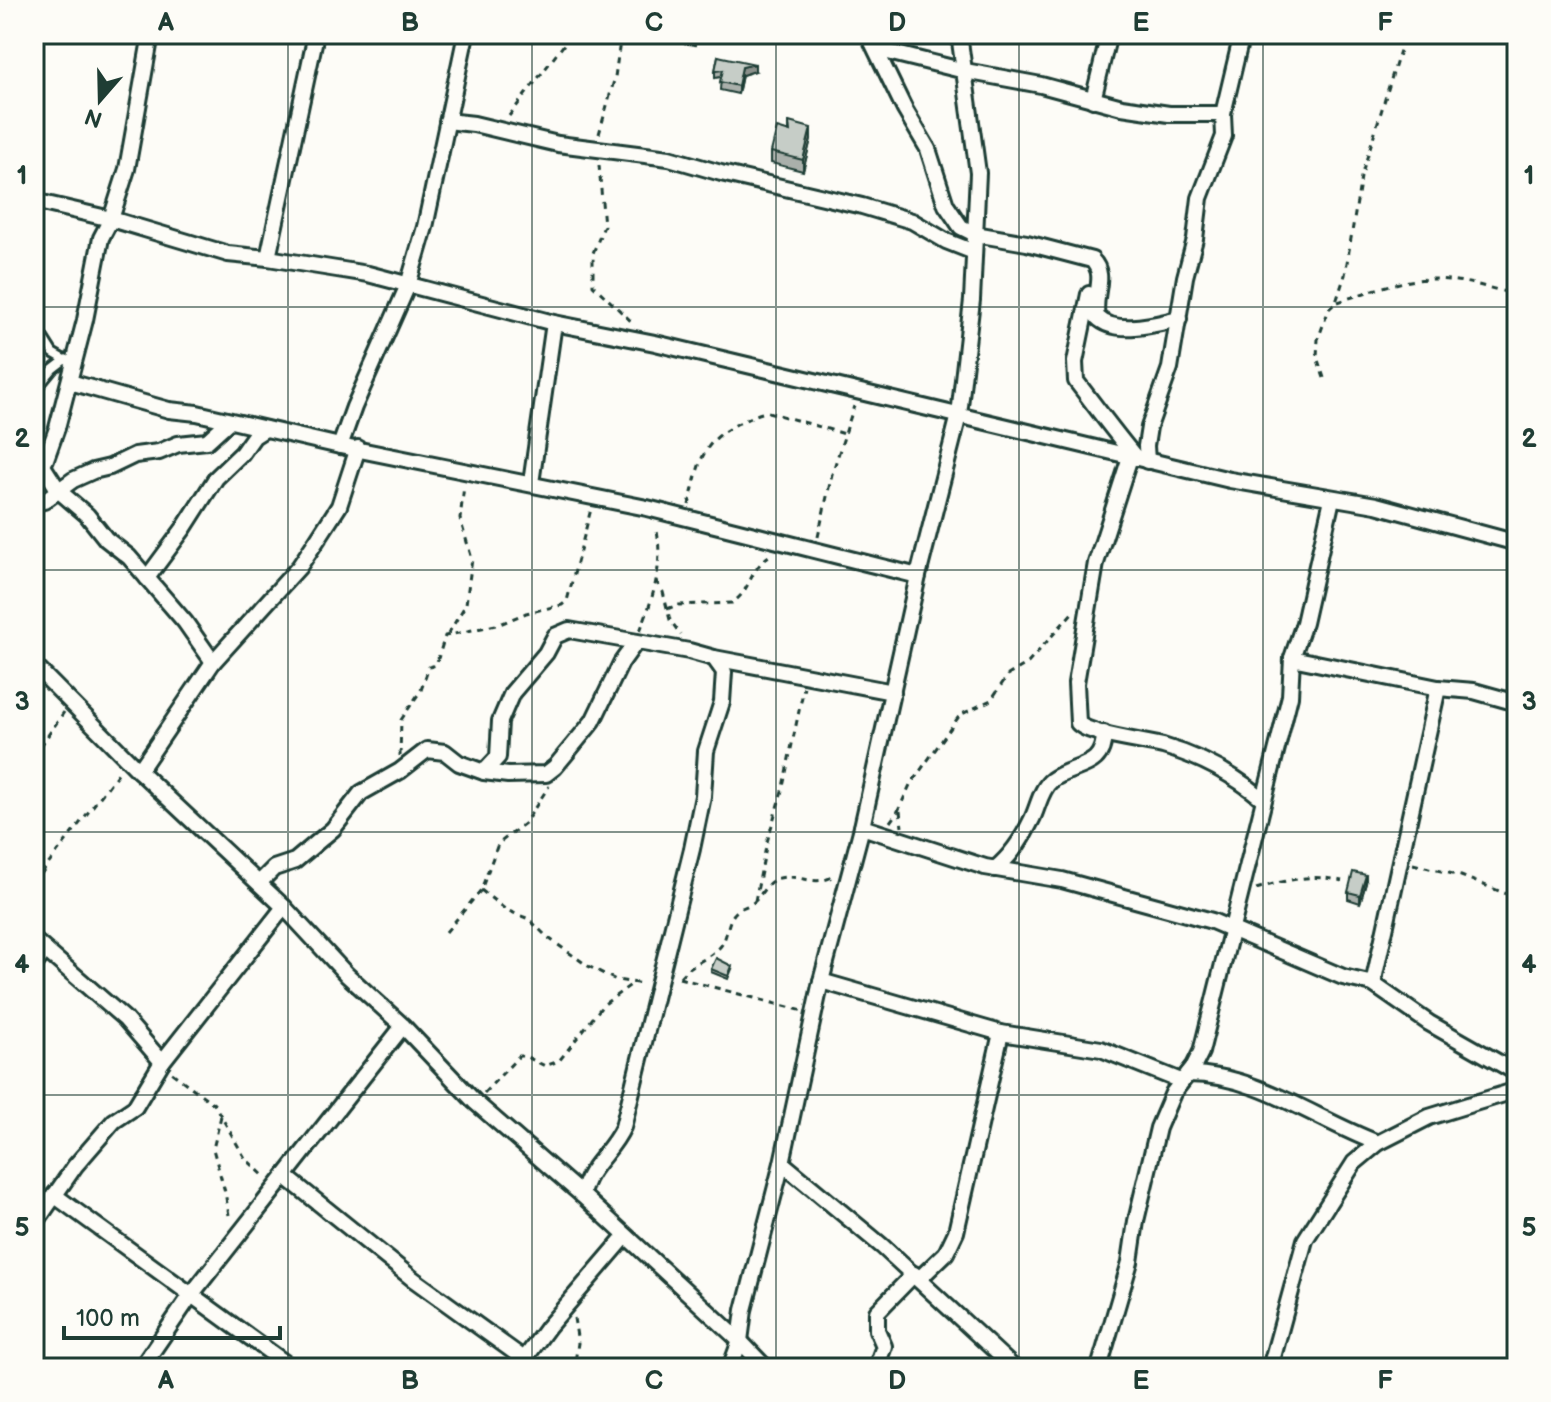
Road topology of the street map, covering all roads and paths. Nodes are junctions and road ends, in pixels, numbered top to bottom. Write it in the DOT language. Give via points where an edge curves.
graph roads {
  1 [pos="151,34"];
  2 [pos="316,34"];
  3 [pos="466,34"];
  4 [pos="572,34"];
  5 [pos="621,34"];
  6 [pos="868,34"];
  7 [pos="959,34"];
  8 [pos="1109,34"];
  9 [pos="1242,34"];
  10 [pos="1405,34"];
  11 [pos="876,49"];
  12 [pos="965,71"];
  13 [pos="1093,100"];
  14 [pos="1223,114"];
  15 [pos="447,121"];
  16 [pos="493,129"];
  17 [pos="595,150"];
  18 [pos="34,201"];
  19 [pos="111,219"];
  20 [pos="975,234"];
  21 [pos="974,252"];
  22 [pos="268,258"];
  23 [pos="1100,268"];
  24 [pos="408,285"];
  25 [pos="1517,295"];
  26 [pos="1336,302"];
  27 [pos="1179,319"];
  28 [pos="34,323"];
  29 [pos="554,323"];
  30 [pos="634,324"];
  31 [pos="70,362"];
  32 [pos="1324,378"];
  33 [pos="70,382"];
  34 [pos="34,392"];
  35 [pos="859,392"];
  36 [pos="959,415"];
  37 [pos="229,421"];
  38 [pos="265,429"];
  39 [pos="845,434"];
  40 [pos="340,446"];
  41 [pos="358,448"];
  42 [pos="1138,459"];
  43 [pos="43,466"];
  44 [pos="466,470"];
  45 [pos="34,481"];
  46 [pos="531,483"];
  47 [pos="59,491"];
  48 [pos="595,497"];
  49 [pos="1332,499"];
  50 [pos="34,503"];
  51 [pos="647,508"];
  52 [pos="685,517"];
  53 [pos="787,541"];
  54 [pos="1517,543"];
  55 [pos="816,549"];
  56 [pos="918,576"];
  57 [pos="147,578"];
  58 [pos="656,581"];
  59 [pos="667,609"];
  60 [pos="1075,609"];
  61 [pos="448,634"];
  62 [pos="636,642"];
  63 [pos="692,651"];
  64 [pos="714,658"];
  65 [pos="1292,658"];
  66 [pos="213,662"];
  67 [pos="35,667"];
  68 [pos="806,675"];
  69 [pos="1438,688"];
  70 [pos="893,692"];
  71 [pos="1517,703"];
  72 [pos="73,706"];
  73 [pos="1104,733"];
  74 [pos="34,756"];
  75 [pos="134,766"];
  76 [pos="555,767"];
  77 [pos="400,771"];
  78 [pos="484,772"];
  79 [pos="1263,799"];
  80 [pos="862,827"];
  81 [pos="877,831"];
  82 [pos="853,857"];
  83 [pos="1402,861"];
  84 [pos="995,869"];
  85 [pos="1342,881"];
  86 [pos="34,883"];
  87 [pos="259,883"];
  88 [pos="481,890"];
  89 [pos="1517,898"];
  90 [pos="1238,899"];
  91 [pos="755,901"];
  92 [pos="284,907"];
  93 [pos="1230,929"];
  94 [pos="446,932"];
  95 [pos="34,940"];
  96 [pos="45,951"];
  97 [pos="34,965"];
  98 [pos="680,977"];
  99 [pos="821,981"];
  100 [pos="661,982"];
  101 [pos="632,984"];
  102 [pos="1373,984"];
  103 [pos="814,1014"];
  104 [pos="403,1026"];
  105 [pos="1001,1033"];
  106 [pos="1201,1052"];
  107 [pos="162,1062"];
  108 [pos="1517,1073"];
  109 [pos="1185,1077"];
  110 [pos="1216,1077"];
  111 [pos="1517,1090"];
  112 [pos="475,1102"];
  113 [pos="221,1115"];
  114 [pos="1378,1143"];
  115 [pos="782,1163"];
  116 [pos="280,1180"];
  117 [pos="54,1195"];
  118 [pos="582,1195"];
  119 [pos="34,1225"];
  120 [pos="625,1237"];
  121 [pos="231,1245"];
  122 [pos="917,1277"];
  123 [pos="191,1295"];
  124 [pos="571,1298"];
  125 [pos="740,1341"];
  126 [pos="521,1363"];
  127 [pos="141,1368"];
  128 [pos="292,1368"];
  129 [pos="574,1368"];
  130 [pos="730,1368"];
  131 [pos="766,1368"];
  132 [pos="876,1368"];
  133 [pos="1014,1368"];
  134 [pos="1099,1368"];
  135 [pos="1270,1368"];
  1 -- 19 [label="street" via="127,169"];
  2 -- 22 [label="street"];
  3 -- 15 [label="street"];
  4 -- 16 [label="path" via="511,114"];
  5 -- 17 [label="path"];
  6 -- 11 [label="street"];
  7 -- 12 [label="street"];
  8 -- 13 [label="street"];
  9 -- 14 [label="street"];
  10 -- 26 [label="path" via="1361,177"];
  11 -- 12 [label="street"];
  11 -- 20 [label="street" via="928,149 946,205 961,227"];
  12 -- 13 [label="street"];
  12 -- 20 [label="street" via="978,173"];
  13 -- 14 [label="street" via="1169,114"];
  14 -- 27 [label="street" via="1224,136 1200,198"];
  15 -- 16 [label="street"];
  15 -- 24 [label="street"];
  16 -- 17 [label="street"];
  17 -- 21 [label="street" via="669,158 862,206 912,221"];
  17 -- 30 [label="path" via="604,226 593,253 593,285"];
  18 -- 19 [label="street"];
  19 -- 22 [label="street" via="228,254"];
  19 -- 31 [label="street" via="98,249"];
  20 -- 21 [label="street"];
  20 -- 23 [label="street" via="1069,253"];
  21 -- 36 [label="street"];
  22 -- 24 [label="street"];
  23 -- 27 [label="street" via="1094,302 1099,320 1148,326"];
  23 -- 42 [label="street" via="1089,295 1074,374 1103,420"];
  24 -- 29 [label="street"];
  24 -- 40 [label="street"];
  25 -- 26 [label="path" via="1434,278"];
  26 -- 32 [label="path" via="1318,339"];
  27 -- 42 [label="street" via="1170,368"];
  28 -- 31 [label="lane" via="53,353"];
  29 -- 35 [label="street"];
  29 -- 46 [label="street"];
  31 -- 33 [label="street"];
  31 -- 34 [label="lane" via="53,369"];
  33 -- 37 [label="street"];
  33 -- 43 [label="street"];
  35 -- 36 [label="street"];
  35 -- 39 [label="path"];
  36 -- 42 [label="street"];
  36 -- 56 [label="street"];
  37 -- 38 [label="street"];
  37 -- 47 [label="street" via="207,441 135,455"];
  38 -- 40 [label="street"];
  38 -- 57 [label="street" via="216,478"];
  39 -- 52 [label="path" via="768,412 720,432 702,454"];
  39 -- 55 [label="path"];
  40 -- 41 [label="street"];
  41 -- 44 [label="street"];
  41 -- 66 [label="street" via="339,506 299,567"];
  42 -- 49 [label="street"];
  42 -- 73 [label="street" via="1096,563 1076,683 1078,723"];
  43 -- 45 [label="street"];
  43 -- 47 [label="street"];
  44 -- 46 [label="street"];
  44 -- 61 [label="path" via="460,519 472,559 466,604"];
  46 -- 48 [label="street"];
  47 -- 50 [label="street"];
  47 -- 57 [label="street"];
  48 -- 51 [label="street"];
  48 -- 61 [label="path" via="567,601 500,624"];
  49 -- 54 [label="street" via="1376,505"];
  49 -- 65 [label="street"];
  51 -- 52 [label="street"];
  51 -- 58 [label="path" via="658,531"];
  52 -- 53 [label="street"];
  53 -- 55 [label="street"];
  53 -- 59 [label="path" via="754,568 745,590 732,603"];
  55 -- 56 [label="street"];
  56 -- 70 [label="street"];
  57 -- 66 [label="street"];
  58 -- 59 [label="path"];
  58 -- 62 [label="path"];
  59 -- 63 [label="path"];
  60 -- 81 [label="path" via="1028,663 1008,675 991,700 960,715 892,820"];
  61 -- 77 [label="path" via="436,665 429,667 401,720"];
  62 -- 63 [label="street"];
  62 -- 76 [label="street" via="593,721"];
  62 -- 78 [label="street" via="575,630 559,633 512,693 500,721 498,757"];
  63 -- 64 [label="street"];
  64 -- 68 [label="street"];
  64 -- 100 [label="street" via="724,672 722,702 706,751 699,818"];
  65 -- 69 [label="street"];
  65 -- 79 [label="street" via="1290,696"];
  66 -- 75 [label="street"];
  67 -- 72 [label="street"];
  68 -- 70 [label="street"];
  68 -- 91 [label="path"];
  69 -- 71 [label="street"];
  69 -- 83 [label="street"];
  70 -- 80 [label="street"];
  72 -- 74 [label="path" via="61,714"];
  72 -- 75 [label="street"];
  73 -- 79 [label="street" via="1157,744 1218,766"];
  73 -- 84 [label="street" via="1102,749 1092,762 1050,781 1015,849"];
  75 -- 86 [label="path" via="104,788"];
  75 -- 87 [label="street"];
  76 -- 78 [label="street" via="538,775"];
  76 -- 88 [label="path" via="534,811 496,848"];
  77 -- 78 [label="street" via="427,750 445,752"];
  77 -- 87 [label="street" via="361,793 333,829"];
  79 -- 90 [label="street"];
  80 -- 81 [label="street"];
  80 -- 82 [label="street"];
  81 -- 84 [label="street"];
  82 -- 91 [label="path" via="825,880 775,880"];
  82 -- 99 [label="street"];
  83 -- 89 [label="path"];
  83 -- 102 [label="street"];
  84 -- 93 [label="street" via="1062,880"];
  85 -- 90 [label="path" via="1304,876"];
  87 -- 92 [label="street"];
  88 -- 94 [label="path"];
  88 -- 101 [label="path" via="506,910 529,919 588,966"];
  90 -- 93 [label="street"];
  91 -- 98 [label="path" via="733,915 719,948"];
  92 -- 104 [label="street"];
  92 -- 107 [label="street"];
  93 -- 102 [label="street" via="1343,977"];
  93 -- 106 [label="street"];
  95 -- 96 [label="street"];
  96 -- 97 [label="street"];
  96 -- 107 [label="street" via="125,1019"];
  98 -- 100 [label="path"];
  98 -- 103 [label="path"];
  99 -- 103 [label="street"];
  99 -- 105 [label="street"];
  100 -- 101 [label="path"];
  100 -- 118 [label="street" via="623,1127 585,1179"];
  101 -- 112 [label="path" via="603,1005 559,1061 545,1066 519,1056"];
  102 -- 108 [label="street"];
  103 -- 115 [label="street"];
  104 -- 112 [label="street"];
  104 -- 116 [label="street"];
  105 -- 109 [label="street" via="1101,1049"];
  105 -- 122 [label="street" via="956,1232 946,1253"];
  106 -- 109 [label="street"];
  106 -- 110 [label="street"];
  107 -- 113 [label="path" via="209,1098"];
  107 -- 117 [label="street" via="135,1107 114,1121"];
  109 -- 110 [label="street"];
  109 -- 134 [label="street" via="1158,1128 1130,1262"];
  110 -- 114 [label="street" via="1280,1097"];
  111 -- 114 [label="street" via="1429,1117"];
  112 -- 118 [label="street"];
  113 -- 116 [label="path" via="255,1170"];
  113 -- 121 [label="path" via="213,1149 229,1207"];
  114 -- 135 [label="street" via="1354,1163 1305,1240"];
  115 -- 122 [label="street"];
  115 -- 125 [label="street"];
  116 -- 121 [label="street"];
  116 -- 126 [label="street"];
  117 -- 119 [label="street"];
  117 -- 123 [label="street"];
  118 -- 120 [label="street"];
  120 -- 124 [label="street"];
  120 -- 125 [label="street"];
  121 -- 123 [label="street"];
  122 -- 132 [label="street" via="877,1312 884,1346"];
  122 -- 133 [label="street"];
  123 -- 127 [label="street"];
  123 -- 128 [label="street"];
  124 -- 126 [label="street"];
  124 -- 129 [label="path" via="578,1343"];
  125 -- 130 [label="street"];
  125 -- 131 [label="street"];
}
